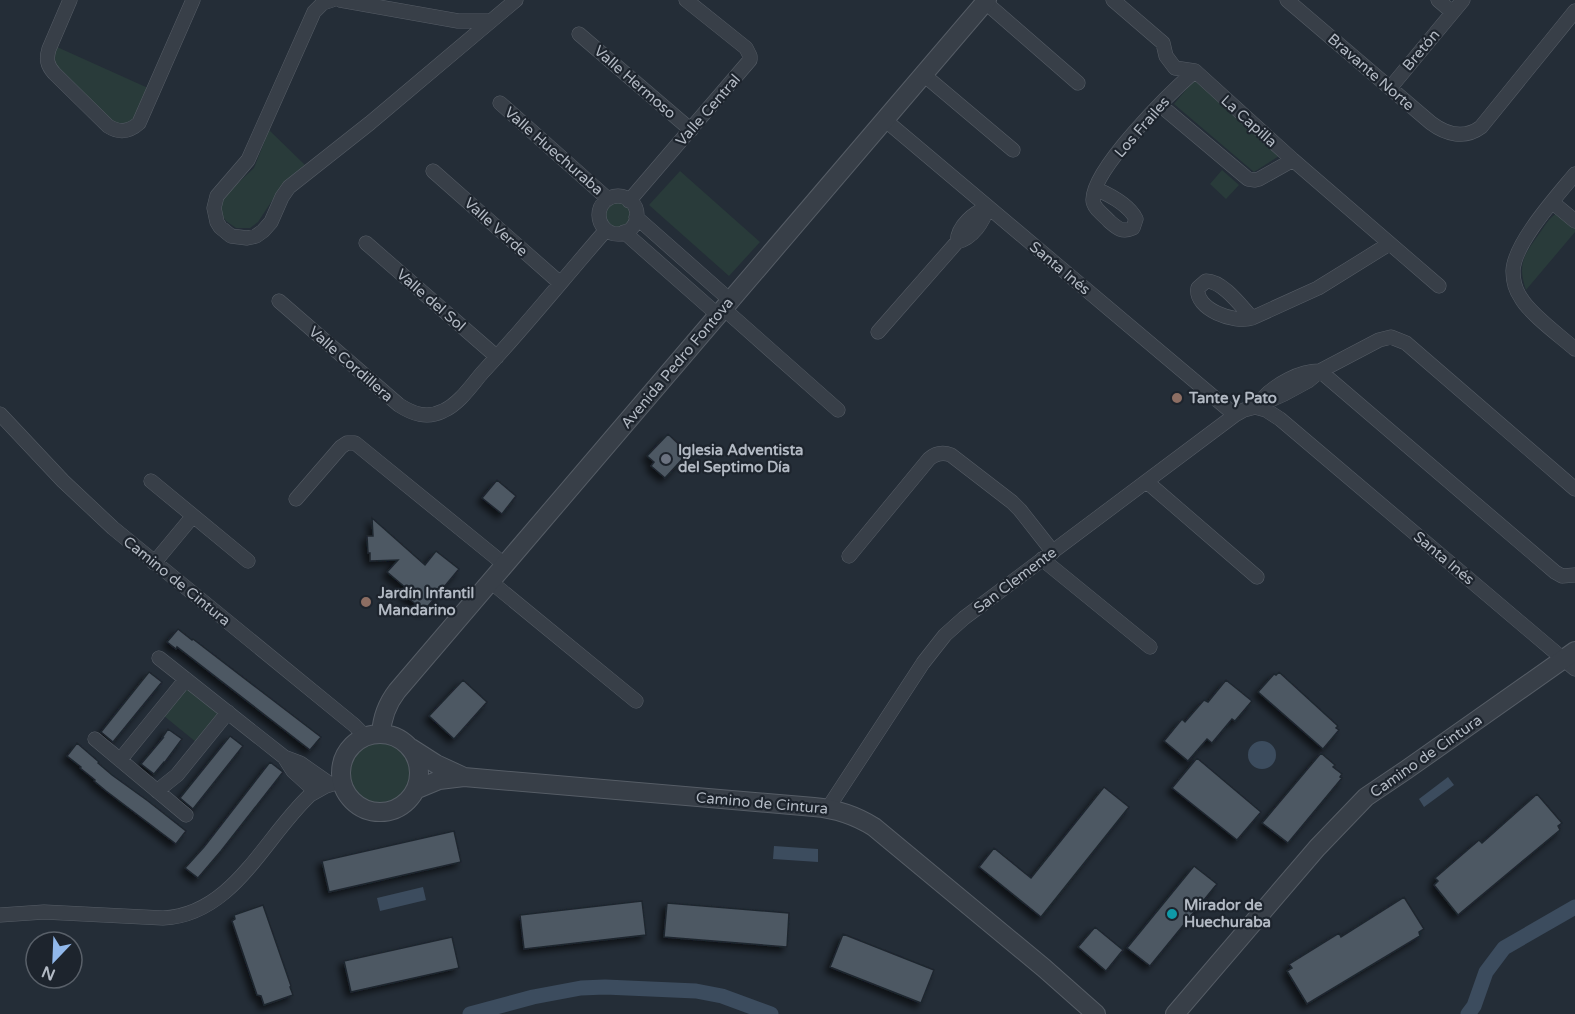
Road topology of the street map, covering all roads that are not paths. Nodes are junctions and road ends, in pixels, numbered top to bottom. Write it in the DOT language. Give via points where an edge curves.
graph roads {
  1 [pos="70,0"];
  2 [pos="193,0"];
  3 [pos="332,0"];
  4 [pos="340,0"];
  5 [pos="516,0"];
  6 [pos="686,0"];
  7 [pos="1113,0"];
  8 [pos="1287,0"];
  9 [pos="1438,0"];
  10 [pos="1463,0"];
  11 [pos="986,1"];
  12 [pos="1575,11"];
  13 [pos="1452,12"];
  14 [pos="464,21"];
  15 [pos="491,21"];
  16 [pos="579,34"];
  17 [pos="470,39"];
  18 [pos="1195,72"];
  19 [pos="924,75"];
  20 [pos="1078,83"];
  21 [pos="1390,88"];
  22 [pos="500,104"];
  23 [pos="1160,105"];
  24 [pos="885,120"];
  25 [pos="691,130"];
  26 [pos="1012,150"];
  27 [pos="1293,160"];
  28 [pos="433,171"];
  29 [pos="1575,174"];
  30 [pos="1096,189"];
  31 [pos="608,199"];
  32 [pos="630,201"];
  33 [pos="1552,202"];
  34 [pos="988,207"];
  35 [pos="636,217"];
  36 [pos="1575,221"];
  37 [pos="606,230"];
  38 [pos="624,232"];
  39 [pos="366,243"];
  40 [pos="1389,244"];
  41 [pos="560,283"];
  42 [pos="1439,286"];
  43 [pos="279,301"];
  44 [pos="724,308"];
  45 [pos="1252,318"];
  46 [pos="878,332"];
  47 [pos="1575,349"];
  48 [pos="497,357"];
  49 [pos="1320,371"];
  50 [pos="1255,407"];
  51 [pos="838,410"];
  52 [pos="0,414"];
  53 [pos="1235,416"];
  54 [pos="151,481"];
  55 [pos="1147,482"];
  56 [pos="1575,489"];
  57 [pos="296,500"];
  58 [pos="194,516"];
  59 [pos="849,556"];
  60 [pos="1048,556"];
  61 [pos="248,561"];
  62 [pos="154,563"];
  63 [pos="505,565"];
  64 [pos="1575,575"];
  65 [pos="1257,577"];
  66 [pos="491,582"];
  67 [pos="1150,647"];
  68 [pos="159,658"];
  69 [pos="1571,660"];
  70 [pos="186,680"];
  71 [pos="636,701"];
  72 [pos="228,712"];
  73 [pos="374,735"];
  74 [pos="95,739"];
  75 [pos="410,747"];
  76 [pos="284,757"];
  77 [pos="120,760"];
  78 [pos="464,777"];
  79 [pos="336,783"];
  80 [pos="415,790"];
  81 [pos="157,791"];
  82 [pos="315,791"];
  83 [pos="828,808"];
  84 [pos="186,815"];
  85 [pos="0,915"];
  86 [pos="1096,1014"];
  87 [pos="1175,1014"];
  1 -- 2 [label="street" via="47,55 49,66 108,126 119,131 139,123"];
  3 -- 17 [label="street" via="314,12 248,160 217,196 217,222 231,236 247,238 263,231 289,187"];
  4 -- 14 [label="street"];
  5 -- 15 [label="street"];
  6 -- 25 [label="street, Valle Central" via="746,48 750,56 748,64"];
  7 -- 18 [label="street, La Capilla" via="1163,43 1175,68"];
  8 -- 21 [label="street, Bravante Norte"];
  9 -- 13 [label="street"];
  10 -- 13 [label="street, Bretón"];
  11 -- 19 [label="street, Avenida Pedro Fontova"];
  11 -- 20 [label="street"];
  12 -- 21 [label="street, Bravante Norte" via="1481,127 1472,133 1451,134 1438,128"];
  13 -- 21 [label="street, Bretón"];
  14 -- 15 [label="street"];
  14 -- 17 [label="street" via="463,32"];
  15 -- 17 [label="street"];
  16 -- 25 [label="street, Valle Hermoso"];
  18 -- 23 [label="street, Los Frailes"];
  18 -- 27 [label="street, La Capilla"];
  19 -- 24 [label="street, Avenida Pedro Fontova"];
  19 -- 26 [label="street"];
  22 -- 31 [label="street, Valle Huechuraba"];
  23 -- 27 [label="street" via="1248,179 1259,179"];
  23 -- 30 [label="street, Los Frailes" via="1123,145"];
  24 -- 34 [label="street, Santa Inés"];
  24 -- 44 [label="street, Avenida Pedro Fontova"];
  25 -- 32 [label="street, Valle Central"];
  27 -- 40 [label="street, La Capilla"];
  28 -- 41 [label="street, Valle Verde"];
  29 -- 33 [label="street"];
  31 -- 32 [label="street" via="619,196"];
  31 -- 37 [label="street" via="599,216"];
  32 -- 35 [label="street"];
  33 -- 36 [label="street"];
  33 -- 47 [label="street" via="1520,248 1513,271 1516,289 1525,304"];
  34 -- 46 [label="street" via="967,221 957,242"];
  34 -- 53 [label="street, Santa Inés"];
  35 -- 38 [label="street"];
  35 -- 44 [label="street"];
  37 -- 38 [label="street"];
  37 -- 41 [label="street"];
  38 -- 44 [label="street"];
  39 -- 48 [label="street, Valle del Sol"];
  40 -- 42 [label="street, La Capilla"];
  40 -- 45 [label="street" via="1318,288"];
  41 -- 48 [label="street"];
  43 -- 48 [label="street, Valle Cordillera" via="399,405 415,414 441,412 452,405"];
  44 -- 51 [label="street"];
  44 -- 63 [label="street, Avenida Pedro Fontova"];
  49 -- 50 [label="street, San Clemente" via="1305,372 1279,385"];
  49 -- 56 [label="street, San Clemente" via="1378,340 1397,338"];
  49 -- 64 [label="street" via="1555,572"];
  50 -- 53 [label="street, San Clemente"];
  50 -- 69 [label="street, Santa Inés" via="1280,419"];
  52 -- 62 [label="street, Camino de Cintura" via="63,481"];
  53 -- 55 [label="street, San Clemente"];
  54 -- 58 [label="street"];
  55 -- 60 [label="street, San Clemente"];
  55 -- 65 [label="street"];
  57 -- 63 [label="street" via="341,447 355,443"];
  58 -- 61 [label="street"];
  58 -- 62 [label="street"];
  59 -- 60 [label="street" via="929,459 942,453 951,455 1012,501"];
  60 -- 67 [label="street"];
  60 -- 83 [label="street, San Clemente" via="964,618 933,648"];
  62 -- 73 [label="street, Camino de Cintura" via="354,725"];
  63 -- 66 [label="street, Avenida Pedro Fontova"];
  66 -- 71 [label="street"];
  66 -- 73 [label="street, Avenida Pedro Fontova" via="392,699"];
  68 -- 70 [label="street"];
  69 -- 87 [label="street, Camino de Cintura" via="1366,796"];
  70 -- 72 [label="street"];
  70 -- 77 [label="street"];
  72 -- 76 [label="street"];
  72 -- 81 [label="street" via="177,776"];
  73 -- 75 [label="street" via="397,737"];
  73 -- 79 [label="street" via="349,749"];
  74 -- 77 [label="street"];
  75 -- 78 [label="street, Camino de Cintura"];
  75 -- 80 [label="street" via="419,772"];
  76 -- 79 [label="street"];
  76 -- 82 [label="street"];
  77 -- 81 [label="street"];
  78 -- 80 [label="street, Camino de Cintura" via="439,780"];
  78 -- 83 [label="street, Camino de Cintura"];
  79 -- 80 [label="street" via="360,806 380,812 394,809"];
  79 -- 82 [label="street"];
  81 -- 84 [label="street"];
  82 -- 85 [label="street" via="229,889 190,914 163,918 44,912"];
  83 -- 86 [label="street, Camino de Cintura" via="874,827"];
}
